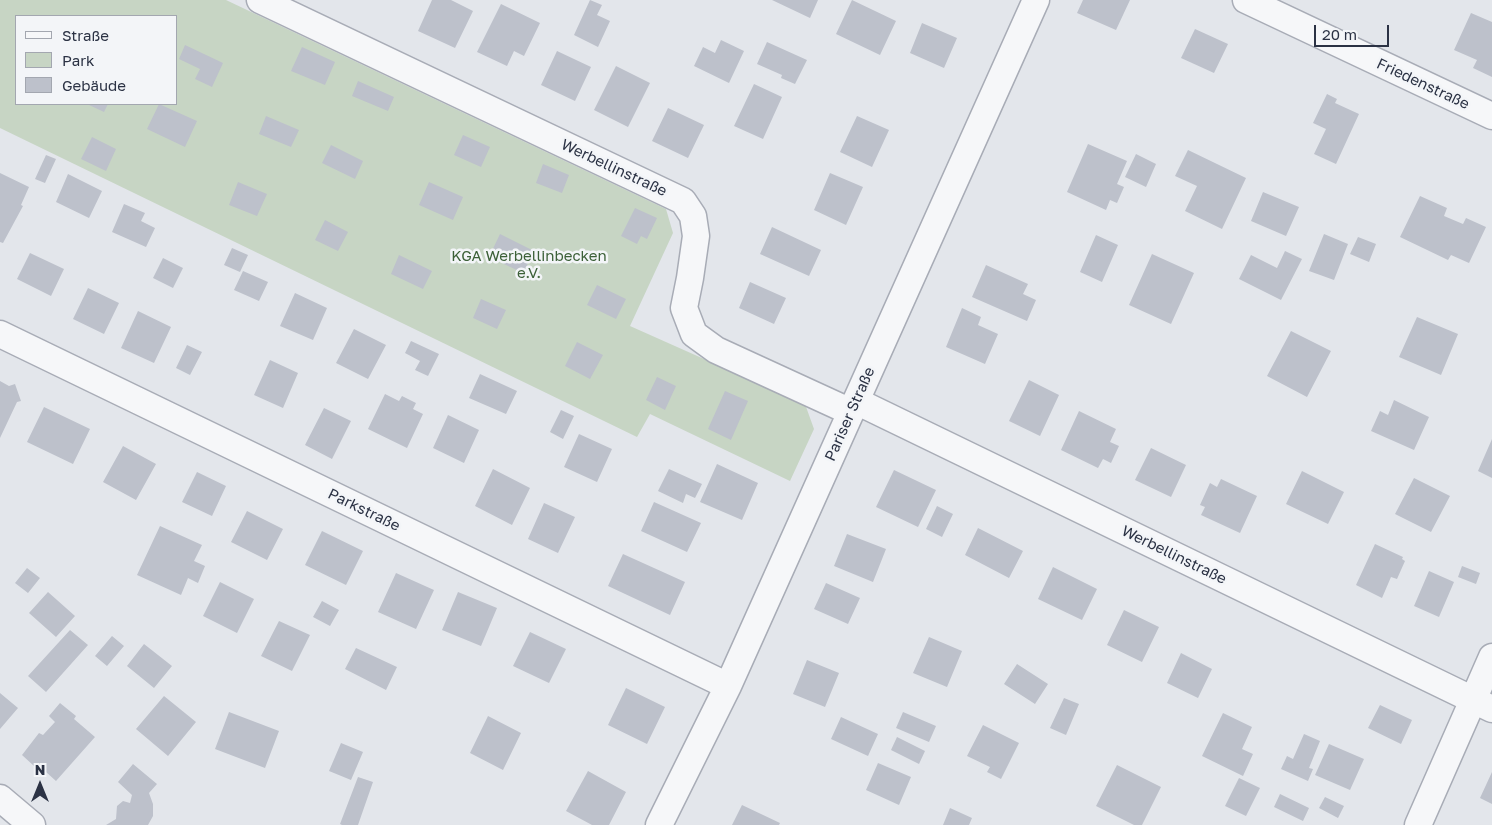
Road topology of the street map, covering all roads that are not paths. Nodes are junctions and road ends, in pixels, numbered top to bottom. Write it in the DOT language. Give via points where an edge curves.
graph roads {
  1 [pos="260,0"];
  2 [pos="1036,0"];
  3 [pos="1246,0"];
  4 [pos="1492,116"];
  5 [pos="0,334"];
  6 [pos="854,406"];
  7 [pos="1492,657"];
  8 [pos="728,686"];
  9 [pos="1482,705"];
  10 [pos="0,798"];
  11 [pos="32,825"];
  12 [pos="659,825"];
  13 [pos="1418,825"];
  1 -- 6 [label="street, Werbellinstraße" via="683,201 693,216 696,236 684,308 694,334 716,350"];
  2 -- 6 [label="street, Pariser Straße"];
  3 -- 4 [label="street, Friedenstraße"];
  5 -- 8 [label="street, Parkstraße"];
  6 -- 8 [label="street, Pariser Straße"];
  6 -- 9 [label="street, Werbellinstraße"];
  7 -- 9 [label="street"];
  8 -- 12 [label="street, Pariser Straße"];
  9 -- 13 [label="street"];
  10 -- 11 [label="street"];
}
